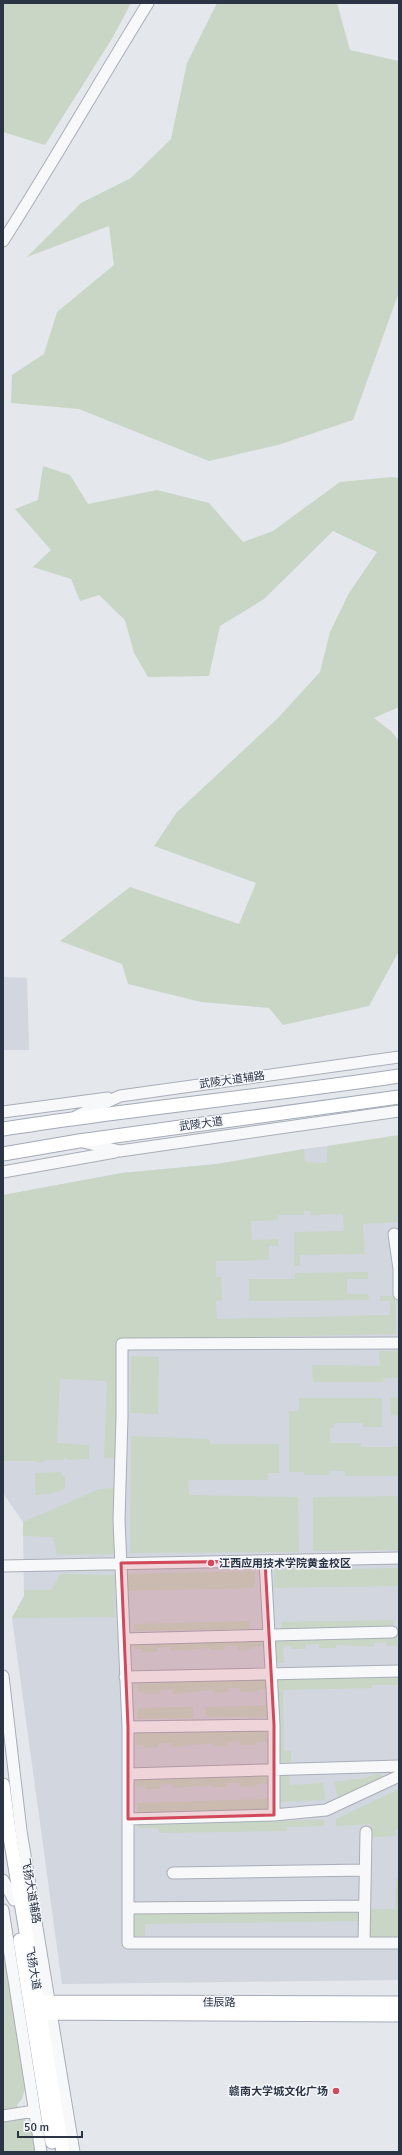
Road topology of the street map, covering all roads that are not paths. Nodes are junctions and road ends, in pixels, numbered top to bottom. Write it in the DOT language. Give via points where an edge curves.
graph roads {
  1 [pos="139,3"];
  2 [pos="148,3"];
  3 [pos="3,228"];
  4 [pos="3,241"];
  5 [pos="399,1057"];
  6 [pos="383,1059"];
  7 [pos="399,1062"];
  8 [pos="399,1076"];
  9 [pos="120,1096"];
  10 [pos="399,1096"];
  11 [pos="399,1111"];
  12 [pos="3,1112"];
  13 [pos="70,1118"];
  14 [pos="3,1129"];
  15 [pos="79,1141"];
  16 [pos="120,1151"];
  17 [pos="3,1154"];
  18 [pos="3,1172"];
  19 [pos="394,1234"];
  20 [pos="399,1294"];
  21 [pos="399,1343"];
  22 [pos="399,1558"];
  23 [pos="265,1562"];
  24 [pos="121,1563"];
  25 [pos="3,1566"];
  26 [pos="392,1632"];
  27 [pos="269,1634"];
  28 [pos="124,1639"];
  29 [pos="399,1671"];
  30 [pos="271,1675"];
  31 [pos="3,1676"];
  32 [pos="125,1677"];
  33 [pos="4,1692"];
  34 [pos="274,1725"];
  35 [pos="128,1727"];
  36 [pos="399,1766"];
  37 [pos="274,1770"];
  38 [pos="128,1774"];
  39 [pos="399,1776"];
  40 [pos="3,1785"];
  41 [pos="274,1815"];
  42 [pos="128,1819"];
  43 [pos="366,1832"];
  44 [pos="3,1842"];
  45 [pos="365,1870"];
  46 [pos="173,1873"];
  47 [pos="3,1880"];
  48 [pos="32,1892"];
  49 [pos="14,1900"];
  50 [pos="364,1906"];
  51 [pos="128,1908"];
  52 [pos="3,1910"];
  53 [pos="26,1928"];
  54 [pos="364,1942"];
  55 [pos="399,1943"];
  56 [pos="399,2003"];
  57 [pos="45,2007"];
  58 [pos="399,2015"];
  59 [pos="37,2055"];
  60 [pos="32,2097"];
  61 [pos="34,2111"];
  62 [pos="3,2116"];
  63 [pos="59,2127"];
  64 [pos="41,2152"];
  65 [pos="54,2152"];
  66 [pos="63,2152"];
  67 [pos="74,2152"];
  1 -- 3 [label="street"];
  2 -- 4 [label="street"];
  5 -- 6 [label="street, 武陵大道辅路"];
  6 -- 7 [label="street"];
  6 -- 9 [label="street, 武陵大道辅路"];
  8 -- 13 [label="main road, 武陵大道" via="255,1097"];
  9 -- 12 [label="street"];
  9 -- 13 [label="street, 武陵大道辅路"];
  10 -- 15 [label="main road, 武陵大道"];
  11 -- 16 [label="street"];
  13 -- 14 [label="main road, 武陵大道"];
  15 -- 16 [label="street"];
  15 -- 17 [label="main road, 武陵大道"];
  16 -- 18 [label="street"];
  19 -- 20 [label="street" via="399,1269"];
  21 -- 24 [label="street" via="122,1344 119,1520"];
  22 -- 23 [label="street"];
  23 -- 24 [label="street"];
  23 -- 27 [label="street"];
  24 -- 25 [label="street"];
  24 -- 28 [label="street"];
  26 -- 27 [label="street"];
  27 -- 28 [label="street"];
  27 -- 30 [label="street"];
  28 -- 32 [label="street"];
  29 -- 30 [label="street"];
  30 -- 32 [label="street"];
  30 -- 34 [label="street"];
  31 -- 33 [label="street, 飞扬大道辅路"];
  32 -- 35 [label="street"];
  33 -- 48 [label="street, 飞扬大道辅路" via="21,1831"];
  34 -- 35 [label="street"];
  34 -- 37 [label="street"];
  35 -- 38 [label="street"];
  36 -- 37 [label="street"];
  37 -- 38 [label="street"];
  37 -- 41 [label="street"];
  38 -- 42 [label="street"];
  39 -- 41 [label="street" via="326,1810"];
  40 -- 53 [label="main road, 飞扬大道"];
  41 -- 42 [label="street"];
  42 -- 51 [label="street"];
  43 -- 45 [label="street"];
  44 -- 49 [label="main road, 飞扬大道"];
  45 -- 46 [label="street"];
  45 -- 50 [label="street"];
  47 -- 49 [label="street"];
  48 -- 53 [label="street"];
  48 -- 57 [label="street, 飞扬大道辅路"];
  49 -- 59 [label="main road, 飞扬大道"];
  50 -- 51 [label="street"];
  50 -- 54 [label="street"];
  51 -- 54 [label="street" via="128,1943"];
  52 -- 60 [label="street"];
  53 -- 57 [label="main road, 飞扬大道"];
  54 -- 55 [label="street"];
  56 -- 57 [label="main road, 佳辰路"];
  57 -- 58 [label="main road, 佳辰路"];
  57 -- 63 [label="main road, 飞扬大道"];
  57 -- 67 [label="street, 飞扬大道辅路"];
  59 -- 60 [label="street"];
  59 -- 65 [label="main road, 飞扬大道"];
  60 -- 61 [label="street"];
  61 -- 62 [label="street"];
  61 -- 64 [label="street"];
  63 -- 66 [label="main road, 飞扬大道"];
  63 -- 67 [label="street"];
}
